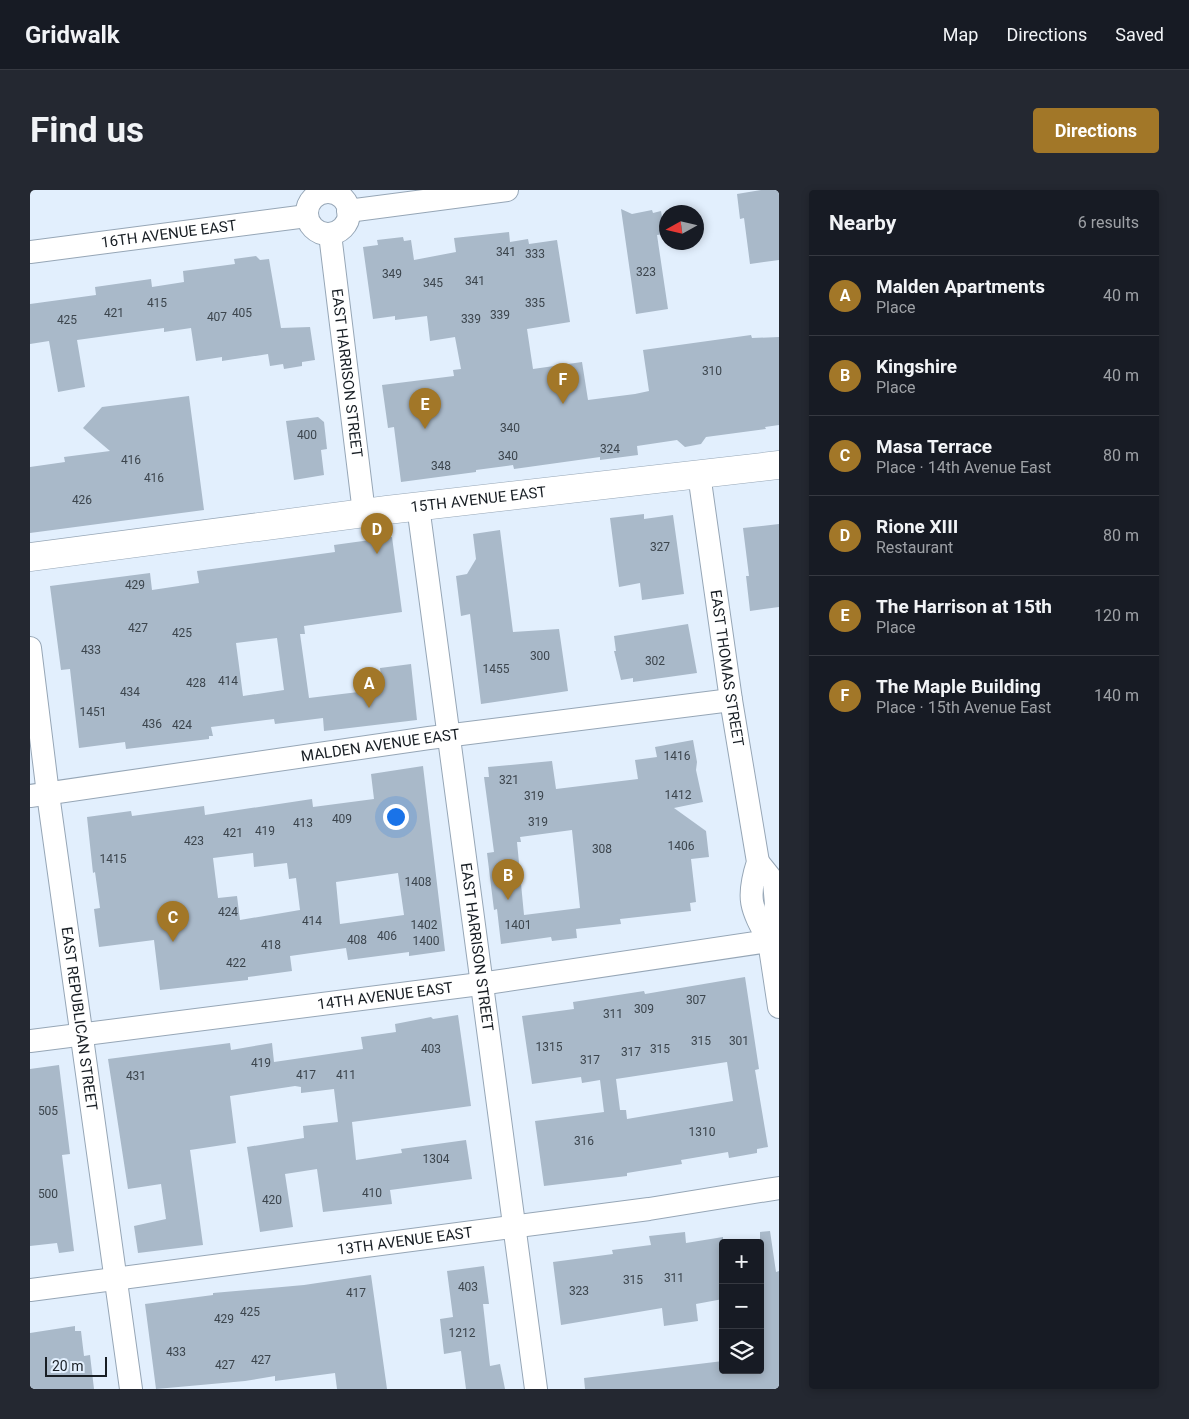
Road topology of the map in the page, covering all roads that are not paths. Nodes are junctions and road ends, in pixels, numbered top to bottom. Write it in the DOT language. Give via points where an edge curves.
graph roads {
  1 [pos="506,190"];
  2 [pos="325,191"];
  3 [pos="348,211"];
  4 [pos="307,216"];
  5 [pos="330,234"];
  6 [pos="30,252"];
  7 [pos="779,465"];
  8 [pos="699,474"];
  9 [pos="418,506"];
  10 [pos="364,513"];
  11 [pos="30,557"];
  12 [pos="30,648"];
  13 [pos="731,700"];
  14 [pos="448,736"];
  15 [pos="39,795"];
  16 [pos="769,860"];
  17 [pos="769,941"];
  18 [pos="480,984"];
  19 [pos="779,1007"];
  20 [pos="83,1035"];
  21 [pos="30,1041"];
  22 [pos="779,1188"];
  23 [pos="513,1227"];
  24 [pos="117,1279"];
  25 [pos="30,1290"];
  26 [pos="131,1389"];
  27 [pos="536,1389"];
  1 -- 3 [label="street"];
  2 -- 3 [label="street" via="341,198"];
  2 -- 4 [label="street" via="311,200"];
  3 -- 5 [label="street" via="342,228"];
  4 -- 5 [label="street" via="316,230"];
  4 -- 6 [label="street, 16TH AVENUE EAST"];
  5 -- 10 [label="street, EAST HARRISON STREET"];
  7 -- 8 [label="street, 15TH AVENUE EAST"];
  8 -- 9 [label="street, 15TH AVENUE EAST"];
  8 -- 13 [label="street, EAST THOMAS STREET"];
  9 -- 10 [label="street, 15TH AVENUE EAST"];
  9 -- 14 [label="street, EAST HARRISON STREET"];
  10 -- 11 [label="street, 15TH AVENUE EAST"];
  12 -- 15 [label="street, EAST REPUBLICAN STREET"];
  13 -- 14 [label="street, MALDEN AVENUE EAST"];
  13 -- 16 [label="street, EAST THOMAS STREET"];
  14 -- 15 [label="street, MALDEN AVENUE EAST"];
  14 -- 18 [label="street, EAST HARRISON STREET"];
  15 -- 20 [label="street, EAST REPUBLICAN STREET"];
  16 -- 17 [label="street, EAST THOMAS STREET" via="776,904"];
  17 -- 18 [label="street, 14TH AVENUE EAST"];
  17 -- 19 [label="street, EAST THOMAS STREET"];
  18 -- 20 [label="street, 14TH AVENUE EAST"];
  18 -- 23 [label="street, EAST HARRISON STREET"];
  20 -- 21 [label="street, 14TH AVENUE EAST"];
  20 -- 24 [label="street, EAST REPUBLICAN STREET"];
  22 -- 23 [label="street, 13TH AVENUE EAST"];
  23 -- 24 [label="street, 13TH AVENUE EAST"];
  23 -- 27 [label="street, EAST HARRISON STREET"];
  24 -- 25 [label="street, 13TH AVENUE EAST"];
  24 -- 26 [label="street, EAST REPUBLICAN STREET"];
}
